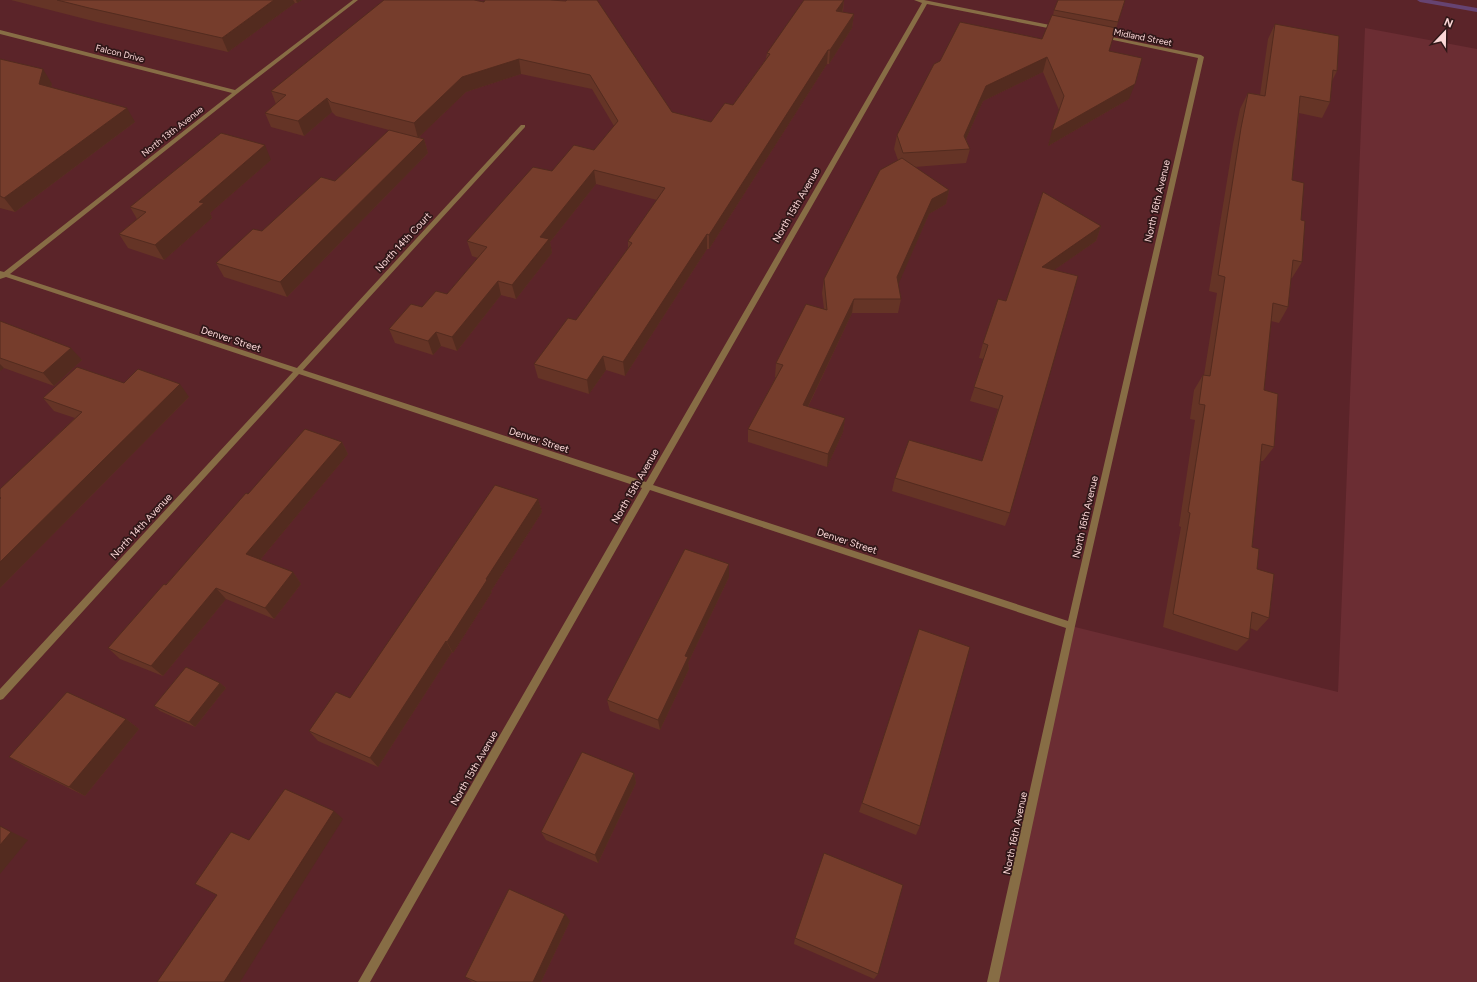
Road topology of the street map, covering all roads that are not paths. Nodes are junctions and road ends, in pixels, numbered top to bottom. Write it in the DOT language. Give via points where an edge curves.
graph roads {
  1 [pos="356,0"];
  2 [pos="916,0"];
  3 [pos="925,2"];
  4 [pos="1063,29"];
  5 [pos="0,32"];
  6 [pos="1094,35"];
  7 [pos="1201,57"];
  8 [pos="236,92"];
  9 [pos="524,126"];
  10 [pos="2,276"];
  11 [pos="298,372"];
  12 [pos="647,486"];
  13 [pos="1072,626"];
  14 [pos="0,696"];
  15 [pos="364,982"];
  16 [pos="993,982"];
  1 -- 8 [label="street, North 13th Avenue"];
  2 -- 3 [label="street"];
  3 -- 4 [label="street"];
  3 -- 12 [label="street, North 15th Avenue"];
  5 -- 8 [label="street, Falcon Drive"];
  6 -- 7 [label="street, Midland Street"];
  7 -- 13 [label="street, North 16th Avenue"];
  8 -- 10 [label="street, North 13th Avenue"];
  9 -- 11 [label="street, North 14th Court"];
  10 -- 11 [label="street, Denver Street"];
  11 -- 12 [label="street, Denver Street"];
  11 -- 14 [label="street, North 14th Avenue"];
  12 -- 13 [label="street, Denver Street"];
  12 -- 15 [label="street, North 15th Avenue"];
  13 -- 16 [label="street, North 16th Avenue"];
}
